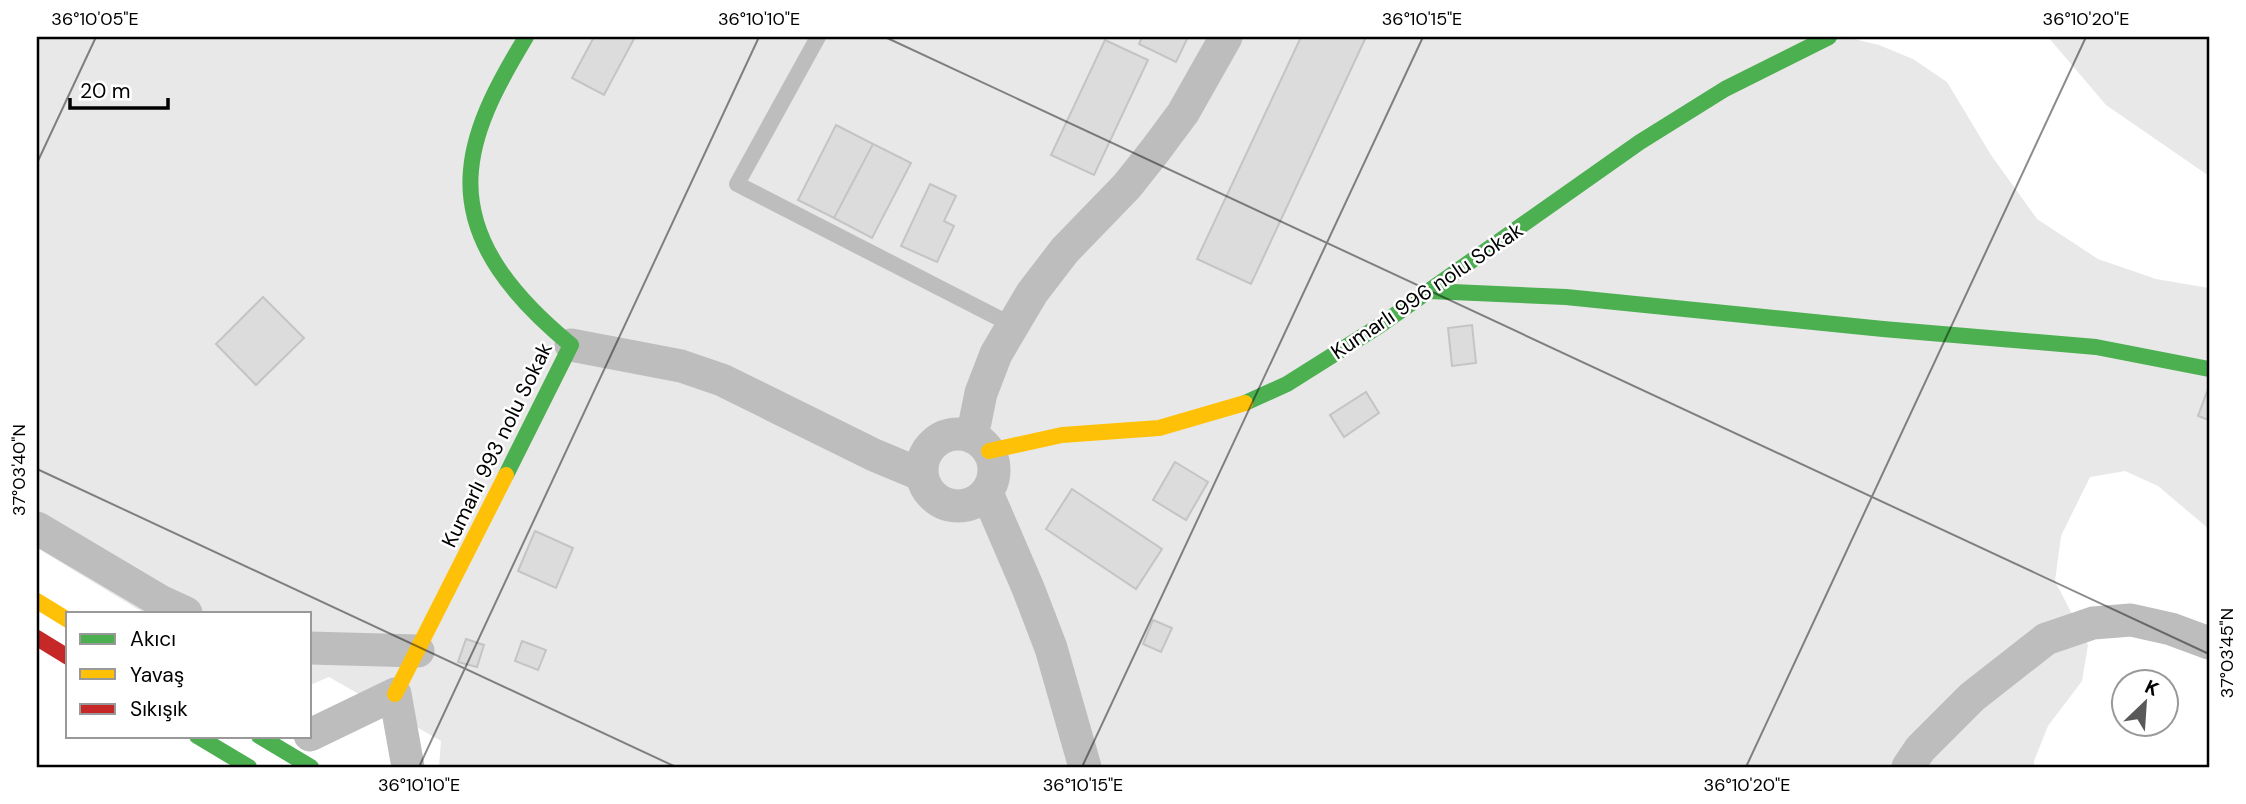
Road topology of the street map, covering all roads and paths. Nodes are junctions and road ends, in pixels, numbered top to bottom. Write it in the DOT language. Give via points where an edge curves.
graph roads {
  1 [pos="526,37"];
  2 [pos="818,37"];
  3 [pos="1226,37"];
  4 [pos="1829,37"];
  5 [pos="1784,45"];
  6 [pos="1430,291"];
  7 [pos="1012,325"];
  8 [pos="571,345"];
  9 [pos="2209,369"];
  10 [pos="980,444"];
  11 [pos="922,475"];
  12 [pos="987,493"];
  13 [pos="37,528"];
  14 [pos="37,601"];
  15 [pos="184,612"];
  16 [pos="66,619"];
  17 [pos="37,638"];
  18 [pos="2209,643"];
  19 [pos="312,648"];
  20 [pos="418,651"];
  21 [pos="66,656"];
  22 [pos="395,694"];
  23 [pos="312,728"];
  24 [pos="200,738"];
  25 [pos="289,738"];
  26 [pos="250,767"];
  27 [pos="311,767"];
  28 [pos="408,767"];
  29 [pos="1085,767"];
  30 [pos="1908,767"];
  1 -- 8 [label="main road, Kumarlı 993 nolu Sokak" via="492,100 474,150 470,185 488,253 536,315"];
  2 -- 7 [label="lane" via="737,184"];
  3 -- 7 [label="street" via="1183,113 1126,186 1065,250"];
  4 -- 5 [label="main road, Kumarlı 996 nolu Sokak"];
  5 -- 6 [label="main road, Kumarlı 996 nolu Sokak"];
  6 -- 9 [label="main road" via="1566,297 2096,348"];
  6 -- 10 [label="main road, Kumarlı 996 nolu Sokak" via="1287,384 1247,403 1159,428"];
  7 -- 10 [label="street" via="981,393"];
  8 -- 11 [label="street" via="681,366 722,380"];
  8 -- 20 [label="main road, Kumarlı 993 nolu Sokak"];
  10 -- 11 [label="street" via="960,434 936,441 923,462"];
  10 -- 12 [label="street" via="994,461"];
  11 -- 12 [label="street" via="933,497 944,504 968,505"];
  12 -- 29 [label="street" via="1051,648"];
  13 -- 15 [label="street"];
  14 -- 16 [label="main road"];
  17 -- 21 [label="main road"];
  18 -- 30 [label="street" via="2131,620 2093,623 2046,639 1972,697"];
  19 -- 20 [label="street"];
  20 -- 22 [label="main road, Kumarlı 993 nolu Sokak"];
  22 -- 23 [label="street"];
  22 -- 28 [label="street"];
  24 -- 26 [label="main road"];
  25 -- 27 [label="main road"];
}
